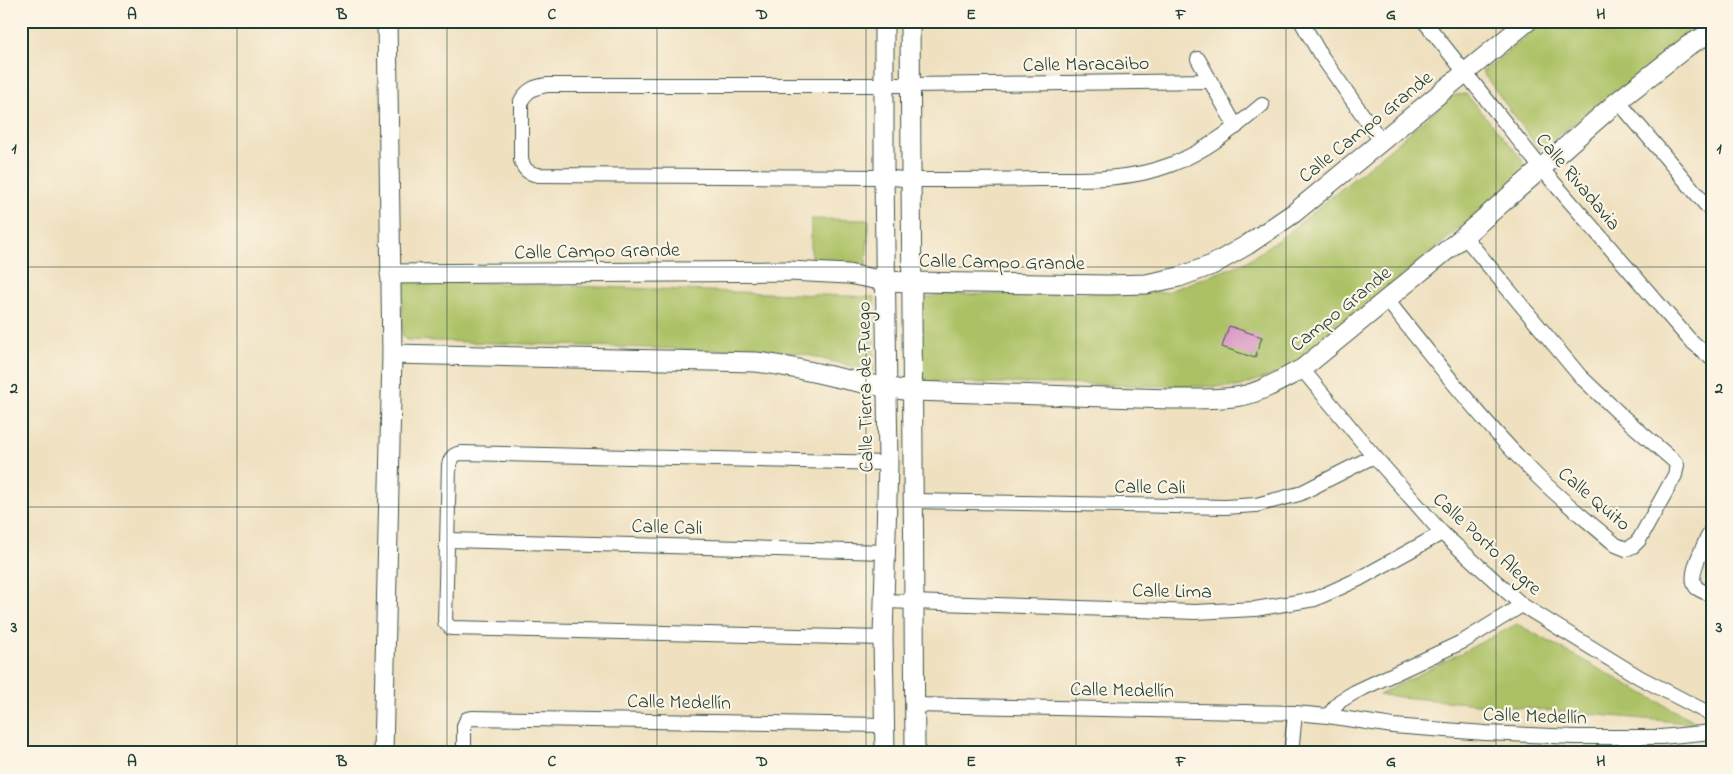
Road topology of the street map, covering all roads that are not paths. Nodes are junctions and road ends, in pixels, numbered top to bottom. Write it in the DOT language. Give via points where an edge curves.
graph roads {
  1 [pos="387,21"];
  2 [pos="884,21"];
  3 [pos="910,21"];
  4 [pos="1301,21"];
  5 [pos="1424,21"];
  6 [pos="1528,21"];
  7 [pos="1712,32"];
  8 [pos="1198,59"];
  9 [pos="1465,72"];
  10 [pos="1209,81"];
  11 [pos="883,85"];
  12 [pos="910,85"];
  13 [pos="1618,101"];
  14 [pos="1262,106"];
  15 [pos="1236,128"];
  16 [pos="1382,141"];
  17 [pos="1541,168"];
  18 [pos="884,177"];
  19 [pos="912,180"];
  20 [pos="1712,212"];
  21 [pos="1464,236"];
  22 [pos="390,274"];
  23 [pos="885,280"];
  24 [pos="911,282"];
  25 [pos="1387,300"];
  26 [pos="392,354"];
  27 [pos="1712,359"];
  28 [pos="1302,369"];
  29 [pos="887,388"];
  30 [pos="913,391"];
  31 [pos="1374,456"];
  32 [pos="888,463"];
  33 [pos="914,501"];
  34 [pos="1712,528"];
  35 [pos="1442,533"];
  36 [pos="448,540"];
  37 [pos="886,552"];
  38 [pos="1712,594"];
  39 [pos="885,601"];
  40 [pos="914,602"];
  41 [pos="1522,605"];
  42 [pos="884,638"];
  43 [pos="915,705"];
  44 [pos="1295,713"];
  45 [pos="1712,715"];
  46 [pos="1328,716"];
  47 [pos="884,725"];
  48 [pos="1712,732"];
  49 [pos="384,753"];
  50 [pos="464,753"];
  51 [pos="885,753"];
  52 [pos="915,753"];
  53 [pos="1291,753"];
  1 -- 22 [label="street"];
  2 -- 11 [label="street, Calle Tierra de Fuego"];
  3 -- 12 [label="street"];
  4 -- 16 [label="street" via="1320,54"];
  5 -- 9 [label="street, Calle Rivadavia"];
  6 -- 9 [label="street, Calle Campo Grande"];
  7 -- 13 [label="street, Campo Grande" via="1689,45"];
  8 -- 10 [label="street"];
  9 -- 16 [label="street, Calle Campo Grande"];
  9 -- 17 [label="street, Calle Rivadavia"];
  10 -- 12 [label="street, Calle Maracaibo"];
  10 -- 15 [label="street"];
  11 -- 12 [label="street, Calle Maracaibo"];
  11 -- 18 [label="street, Calle Tierra de Fuego"];
  11 -- 18 [label="street, Calle Maracaibo" via="547,85 534,88 522,101 521,160 523,168 538,175"];
  12 -- 19 [label="street"];
  13 -- 17 [label="street, Campo Grande"];
  13 -- 20 [label="street"];
  14 -- 15 [label="street"];
  15 -- 19 [label="street" via="1206,148 1169,165 1134,175 1102,179"];
  16 -- 24 [label="street, Calle Campo Grande" via="1294,213 1247,245 1212,265 1180,277 1146,284 1108,285"];
  17 -- 21 [label="street, Campo Grande"];
  17 -- 27 [label="street, Calle Rivadavia" via="1688,339"];
  18 -- 19 [label="street"];
  18 -- 23 [label="street, Calle Tierra de Fuego"];
  19 -- 24 [label="street"];
  21 -- 25 [label="street, Campo Grande"];
  21 -- 25 [label="street, Calle Quito" via="1580,376 1677,465 1675,475 1633,546 1626,549 1616,545 1531,470 1470,403"];
  22 -- 23 [label="street, Calle Campo Grande" via="789,271 848,274"];
  22 -- 26 [label="street"];
  23 -- 24 [label="street, Calle Campo Grande"];
  23 -- 29 [label="street, Calle Tierra de Fuego"];
  24 -- 30 [label="street"];
  25 -- 28 [label="street, Campo Grande"];
  26 -- 29 [label="street" via="756,362"];
  26 -- 49 [label="street"];
  28 -- 30 [label="street, Campo Grande" via="1242,396 1210,399"];
  28 -- 31 [label="street, Calle Porto Alegre"];
  29 -- 30 [label="street"];
  29 -- 32 [label="street, Calle Tierra de Fuego"];
  30 -- 33 [label="street"];
  31 -- 33 [label="street, Calle Cali" via="1299,494 1256,505 1225,508"];
  31 -- 35 [label="street, Calle Porto Alegre"];
  32 -- 36 [label="street" via="456,454 449,465"];
  32 -- 37 [label="street, Calle Tierra de Fuego"];
  33 -- 40 [label="street"];
  34 -- 38 [label="street" via="1692,580 1696,587"];
  35 -- 40 [label="street, Calle Lima" via="1359,579 1315,599 1255,609 1195,612"];
  35 -- 41 [label="street, Calle Porto Alegre"];
  36 -- 37 [label="street, Calle Cali"];
  36 -- 42 [label="street" via="445,622 451,628"];
  37 -- 39 [label="street, Calle Tierra de Fuego"];
  39 -- 40 [label="street, Calle Lima"];
  39 -- 42 [label="street, Calle Tierra de Fuego"];
  40 -- 43 [label="street"];
  41 -- 45 [label="street, Calle Porto Alegre" via="1639,677"];
  41 -- 46 [label="street" via="1464,641 1355,692 1340,701"];
  42 -- 47 [label="street, Calle Tierra de Fuego"];
  43 -- 44 [label="street, Calle Medellín"];
  43 -- 52 [label="street"];
  44 -- 46 [label="street, Calle Medellín"];
  44 -- 53 [label="street"];
  46 -- 48 [label="street, Calle Medellín" via="1393,726 1515,734 1660,737"];
  47 -- 50 [label="street, Calle Medellín" via="472,718 465,722"];
  47 -- 51 [label="street, Calle Tierra de Fuego"];
}
